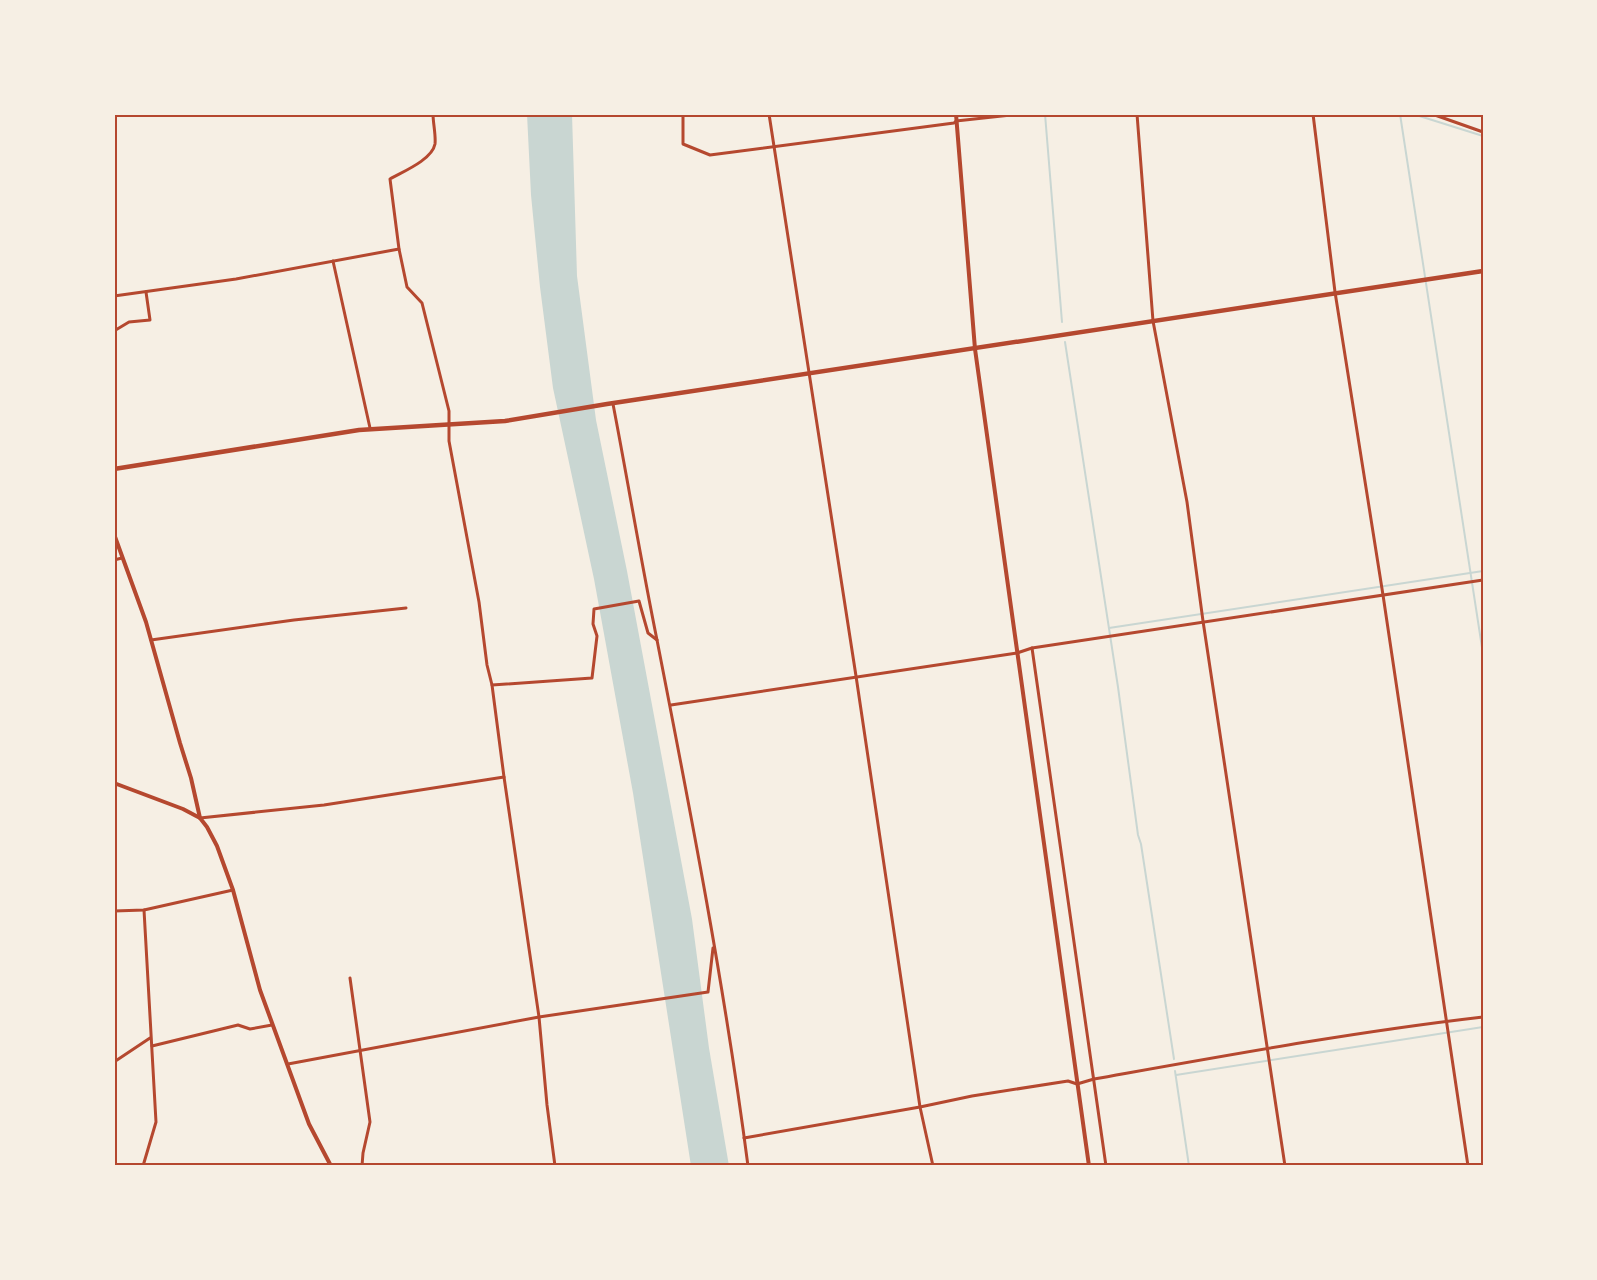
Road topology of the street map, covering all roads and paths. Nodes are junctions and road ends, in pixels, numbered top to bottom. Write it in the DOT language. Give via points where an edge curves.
graph roads {
  1 [pos="433,114"];
  2 [pos="683,114"];
  3 [pos="769,114"];
  4 [pos="956,114"];
  5 [pos="1020,114"];
  6 [pos="1137,114"];
  7 [pos="1313,114"];
  8 [pos="1432,114"];
  9 [pos="956,121"];
  10 [pos="1483,132"];
  11 [pos="773,147"];
  12 [pos="399,249"];
  13 [pos="333,261"];
  14 [pos="1483,271"];
  15 [pos="146,292"];
  16 [pos="1335,292"];
  17 [pos="114,296"];
  18 [pos="1153,321"];
  19 [pos="114,331"];
  20 [pos="975,349"];
  21 [pos="809,374"];
  22 [pos="610,404"];
  23 [pos="449,424"];
  24 [pos="370,428"];
  25 [pos="114,469"];
  26 [pos="114,534"];
  27 [pos="122,558"];
  28 [pos="114,560"];
  29 [pos="1483,580"];
  30 [pos="1383,595"];
  31 [pos="406,608"];
  32 [pos="1203,621"];
  33 [pos="151,640"];
  34 [pos="657,640"];
  35 [pos="1032,648"];
  36 [pos="1017,652"];
  37 [pos="856,676"];
  38 [pos="492,685"];
  39 [pos="671,705"];
  40 [pos="504,777"];
  41 [pos="114,783"];
  42 [pos="200,818"];
  43 [pos="232,890"];
  44 [pos="144,910"];
  45 [pos="114,911"];
  46 [pos="714,943"];
  47 [pos="350,978"];
  48 [pos="539,1017"];
  49 [pos="1483,1017"];
  50 [pos="1446,1021"];
  51 [pos="273,1025"];
  52 [pos="150,1038"];
  53 [pos="152,1046"];
  54 [pos="1267,1049"];
  55 [pos="360,1050"];
  56 [pos="114,1062"];
  57 [pos="288,1064"];
  58 [pos="1094,1079"];
  59 [pos="1077,1084"];
  60 [pos="920,1107"];
  61 [pos="744,1138"];
  62 [pos="143,1166"];
  63 [pos="331,1166"];
  64 [pos="362,1166"];
  65 [pos="555,1166"];
  66 [pos="748,1166"];
  67 [pos="933,1166"];
  68 [pos="1089,1166"];
  69 [pos="1106,1166"];
  70 [pos="1286,1166"];
  71 [pos="1468,1166"];
  1 -- 12 [label="street" via="435,144 431,153 390,179"];
  2 -- 11 [label="street" via="683,144 710,155"];
  3 -- 11 [label="street"];
  4 -- 9 [label="street"];
  5 -- 9 [label="street"];
  6 -- 18 [label="street"];
  7 -- 16 [label="street"];
  8 -- 10 [label="street"];
  9 -- 11 [label="street"];
  9 -- 20 [label="street"];
  11 -- 21 [label="street"];
  12 -- 13 [label="street"];
  12 -- 23 [label="street" via="407,287 422,303"];
  13 -- 15 [label="street"];
  13 -- 24 [label="street"];
  14 -- 16 [label="highway"];
  15 -- 17 [label="street"];
  15 -- 19 [label="street" via="150,320 129,322"];
  16 -- 18 [label="highway"];
  16 -- 30 [label="street"];
  18 -- 20 [label="highway"];
  18 -- 32 [label="street" via="1187,502"];
  20 -- 21 [label="highway"];
  20 -- 36 [label="street"];
  21 -- 22 [label="highway"];
  21 -- 37 [label="street"];
  22 -- 23 [label="highway" via="505,421"];
  22 -- 34 [label="street"];
  23 -- 24 [label="highway"];
  23 -- 38 [label="street"];
  24 -- 25 [label="highway"];
  26 -- 27 [label="street"];
  27 -- 28 [label="street"];
  27 -- 33 [label="street"];
  29 -- 30 [label="street"];
  30 -- 32 [label="street"];
  30 -- 50 [label="street"];
  31 -- 33 [label="street"];
  32 -- 35 [label="street"];
  32 -- 54 [label="street"];
  33 -- 42 [label="street"];
  34 -- 38 [label="street" via="648,633 639,601 594,609 597,636 592,678"];
  34 -- 39 [label="street"];
  35 -- 36 [label="street"];
  35 -- 58 [label="street"];
  36 -- 37 [label="street"];
  36 -- 59 [label="street"];
  37 -- 39 [label="street"];
  37 -- 60 [label="street"];
  38 -- 40 [label="street"];
  39 -- 46 [label="street"];
  40 -- 42 [label="street" via="324,806"];
  40 -- 48 [label="street"];
  41 -- 42 [label="street"];
  42 -- 43 [label="street" via="217,846"];
  43 -- 44 [label="street"];
  43 -- 51 [label="street"];
  44 -- 45 [label="street"];
  44 -- 52 [label="street"];
  46 -- 48 [label="street" via="708,992"];
  46 -- 61 [label="street"];
  47 -- 55 [label="street"];
  48 -- 55 [label="street"];
  48 -- 65 [label="street"];
  49 -- 50 [label="street"];
  50 -- 54 [label="street"];
  50 -- 71 [label="street"];
  51 -- 53 [label="street" via="250,1029 238,1025"];
  51 -- 57 [label="street"];
  52 -- 53 [label="street"];
  52 -- 56 [label="street"];
  53 -- 62 [label="street" via="156,1122"];
  54 -- 58 [label="street"];
  54 -- 70 [label="street"];
  55 -- 57 [label="street"];
  55 -- 64 [label="street" via="370,1122"];
  57 -- 63 [label="street" via="309,1124"];
  58 -- 59 [label="street"];
  58 -- 69 [label="street"];
  59 -- 60 [label="street" via="1068,1081"];
  59 -- 68 [label="street"];
  60 -- 61 [label="street"];
  60 -- 67 [label="street"];
  61 -- 66 [label="street"];
}
